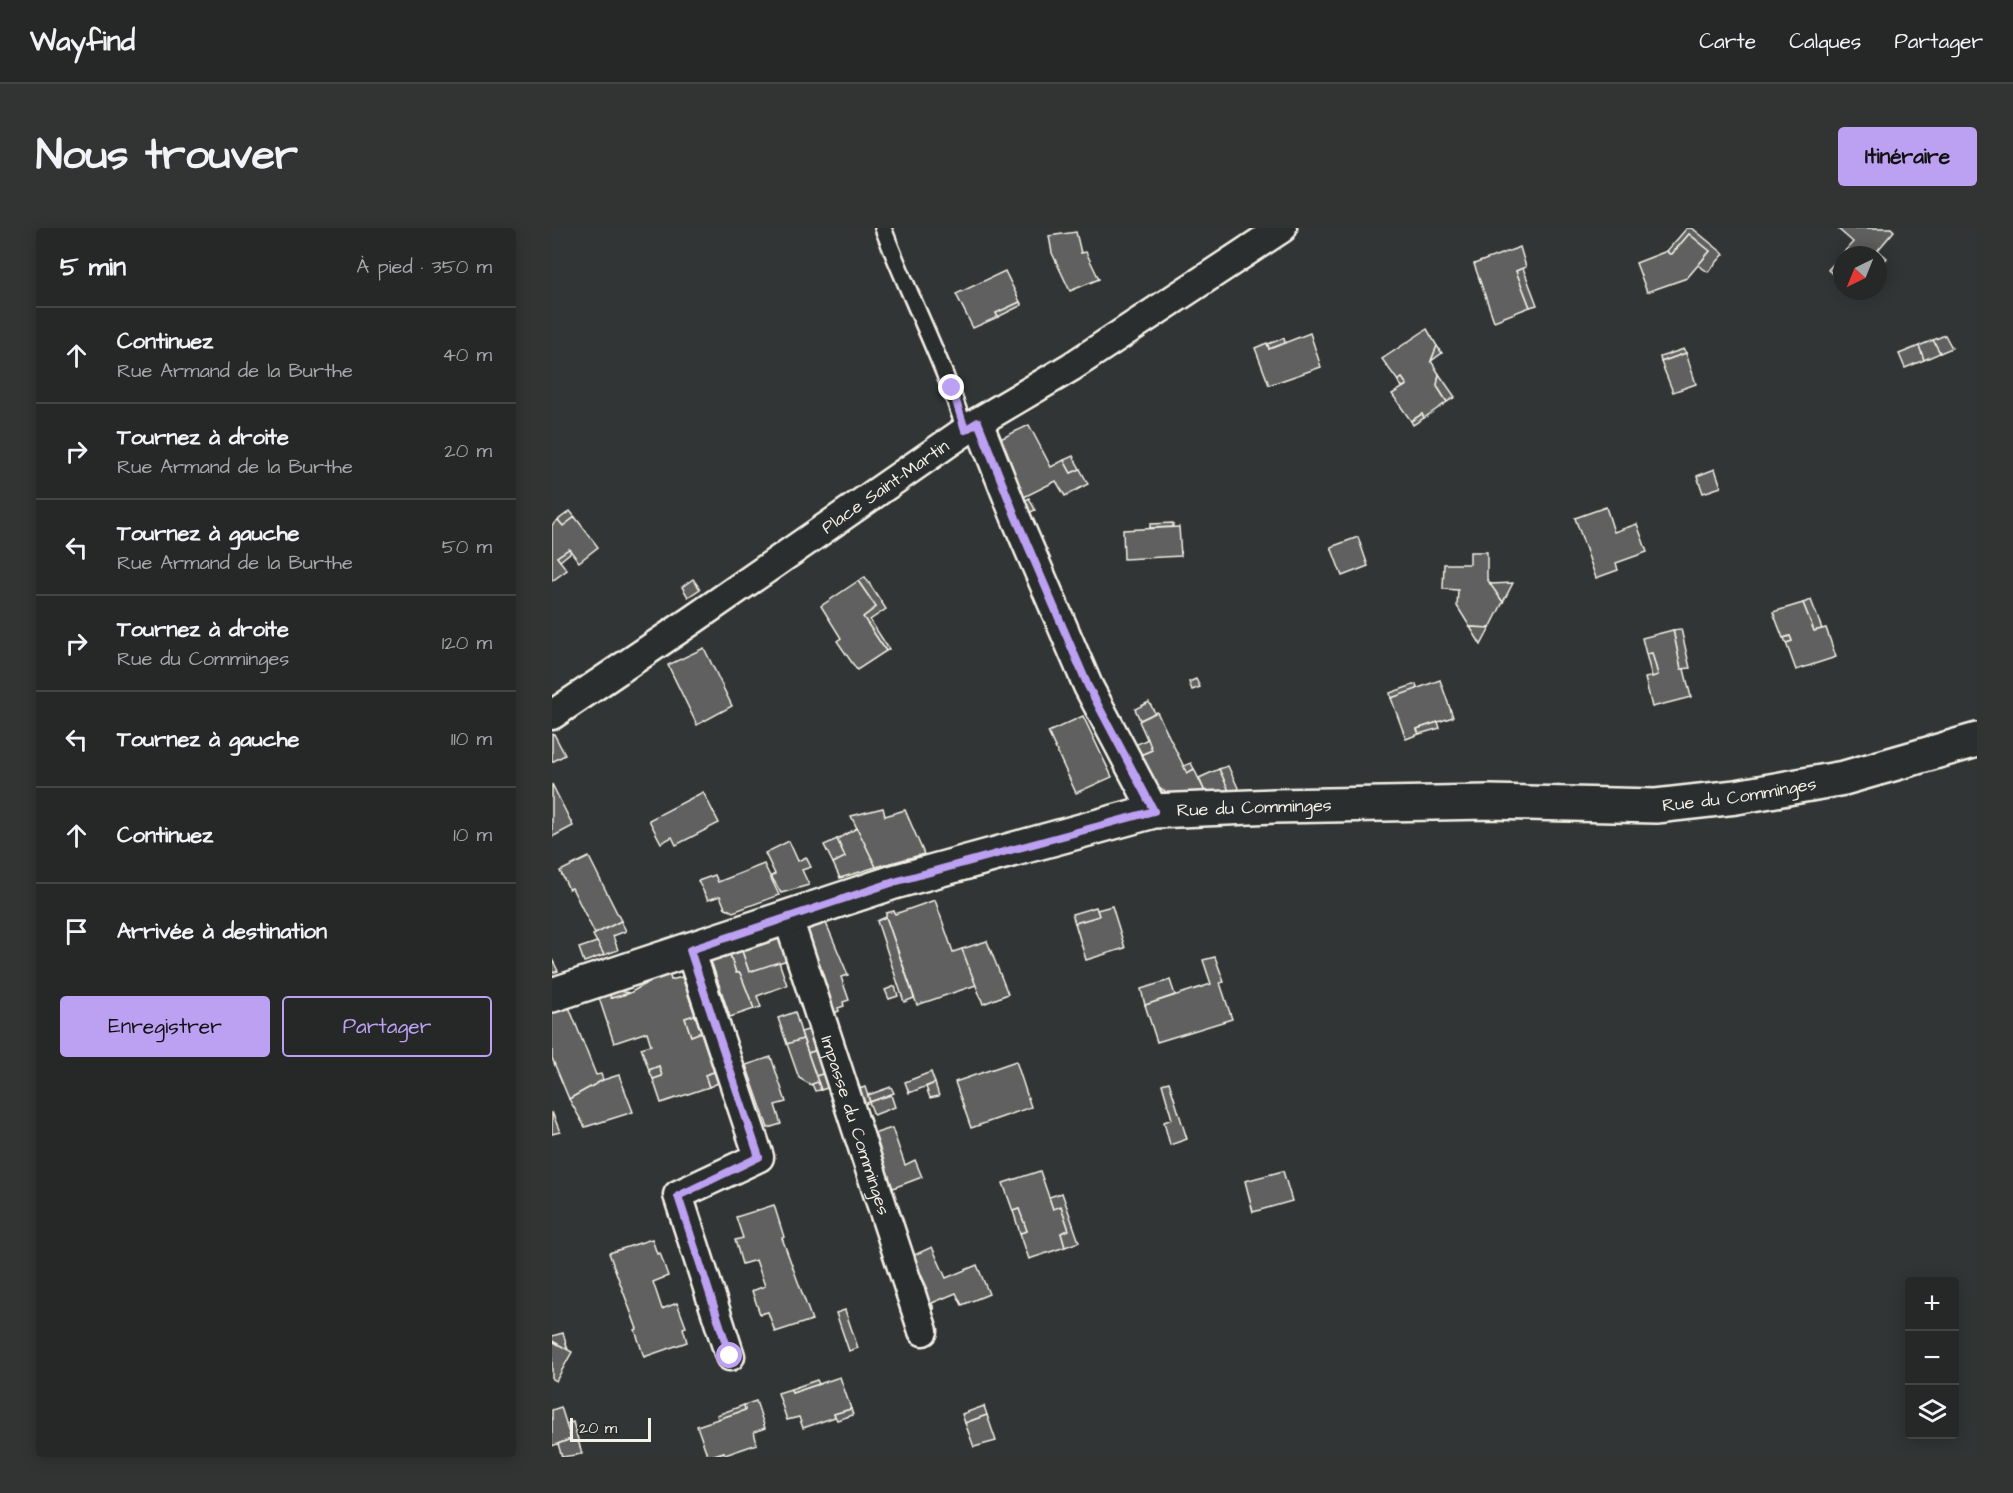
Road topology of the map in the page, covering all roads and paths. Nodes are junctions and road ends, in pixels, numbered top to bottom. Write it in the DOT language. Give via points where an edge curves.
graph roads {
  1 [pos="883,228"];
  2 [pos="1282,228"];
  3 [pos="971,426"];
  4 [pos="552,715"];
  5 [pos="1977,740"];
  6 [pos="1154,811"];
  7 [pos="788,918"];
  8 [pos="690,950"];
  9 [pos="552,995"];
  10 [pos="923,1331"];
  11 [pos="730,1356"];
  1 -- 3 [label="lane"];
  2 -- 3 [label="street, Place Saint-Martin" via="1071,367"];
  3 -- 4 [label="street, Place Saint-Martin"];
  3 -- 6 [label="street" via="1016,518 1088,686"];
  5 -- 6 [label="street, Rue du Comminges" via="1844,778 1656,806 1489,802"];
  6 -- 7 [label="street, Rue du Comminges" via="894,882"];
  7 -- 8 [label="street, Rue du Comminges"];
  7 -- 10 [label="street, Impasse du Comminges"];
  8 -- 9 [label="street, Rue du Comminges"];
  8 -- 11 [label="street" via="759,1157 678,1196"];
}
